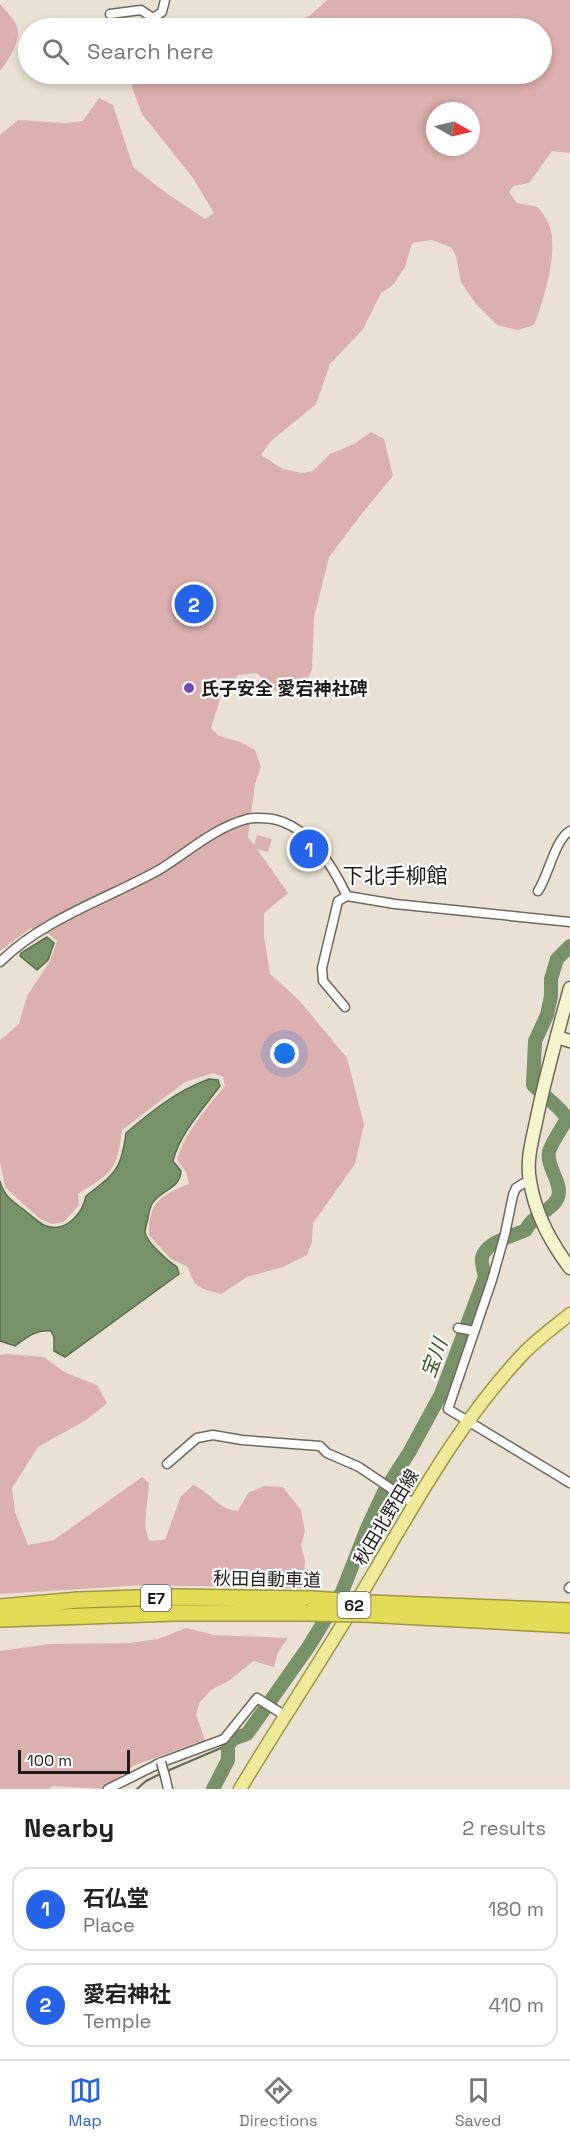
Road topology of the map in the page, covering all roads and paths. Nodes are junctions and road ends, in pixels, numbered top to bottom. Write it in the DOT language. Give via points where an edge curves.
graph roads {
  1 [pos="165,0"];
  2 [pos="110,14"];
  3 [pos="570,831"];
  4 [pos="538,891"];
  5 [pos="347,896"];
  6 [pos="570,922"];
  7 [pos="0,962"];
  8 [pos="570,988"];
  9 [pos="345,1007"];
  10 [pos="557,1037"];
  11 [pos="570,1041"];
  12 [pos="529,1180"];
  13 [pos="570,1268"];
  14 [pos="570,1314"];
  15 [pos="458,1328"];
  16 [pos="474,1331"];
  17 [pos="468,1421"];
  18 [pos="167,1464"];
  19 [pos="569,1481"];
  20 [pos="414,1504"];
  21 [pos="0,1606"];
  22 [pos="309,1606"];
  23 [pos="366,1609"];
  24 [pos="570,1611"];
  25 [pos="0,1619"];
  26 [pos="570,1625"];
  27 [pos="284,1715"];
  28 [pos="159,1763"];
  29 [pos="108,1789"];
  30 [pos="168,1789"];
  31 [pos="240,1789"];
  1 -- 2 [label="street" via="162,12 153,18 141,10"];
  3 -- 4 [label="street"];
  5 -- 6 [label="street"];
  5 -- 7 [label="street" via="310,840 283,821 249,819 211,835 158,870 42,929"];
  5 -- 9 [label="street" via="338,901 322,968 323,981"];
  8 -- 10 [label="street"];
  10 -- 11 [label="street"];
  10 -- 12 [label="street" via="529,1157"];
  12 -- 13 [label="street" via="545,1228"];
  12 -- 16 [label="street" via="516,1188"];
  14 -- 17 [label="main road, 秋田北野田線 / 62" via="522,1355"];
  15 -- 16 [label="street"];
  16 -- 17 [label="street" via="448,1409"];
  17 -- 19 [label="street"];
  17 -- 20 [label="main road, 秋田北野田線 / 62"];
  18 -- 20 [label="street" via="198,1438 213,1435 320,1446"];
  20 -- 27 [label="main road, 秋田北野田線 / 62"];
  21 -- 22 [label="highway, 秋田自動車道 / E7" via="168,1597"];
  22 -- 23 [label="highway, 秋田自動車道 / E7, bridge"];
  22 -- 25 [label="highway, 秋田自動車道 / E7"];
  23 -- 24 [label="highway, 秋田自動車道 / E7"];
  23 -- 26 [label="highway, 秋田自動車道 / E7"];
  27 -- 28 [label="street" via="257,1698 224,1739"];
  27 -- 31 [label="main road, 秋田北野田線 / 62"];
  28 -- 29 [label="street"];
  28 -- 30 [label="street, bridge"];
}
